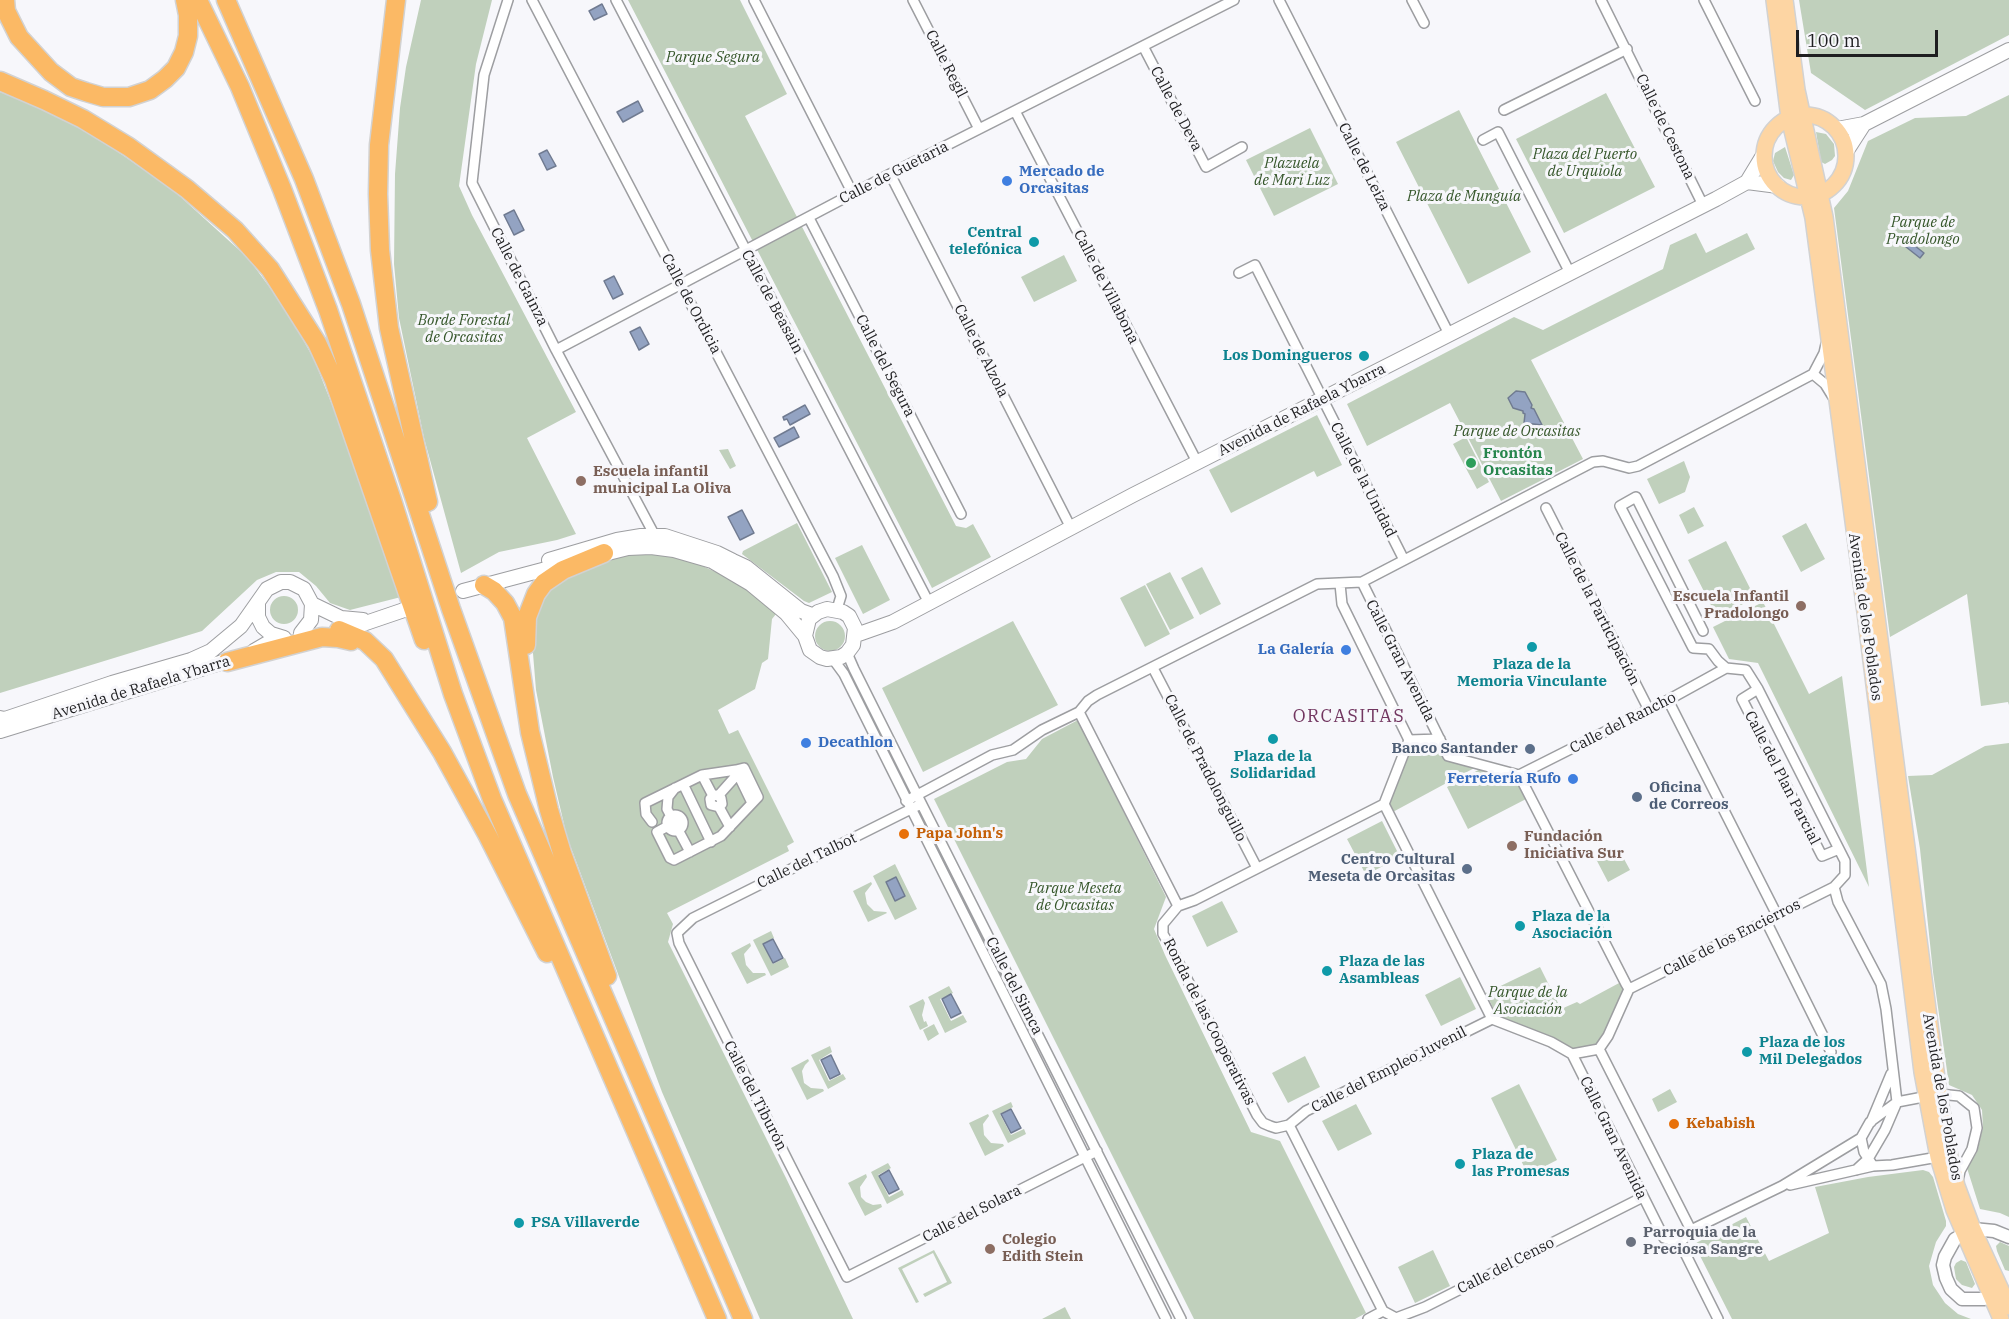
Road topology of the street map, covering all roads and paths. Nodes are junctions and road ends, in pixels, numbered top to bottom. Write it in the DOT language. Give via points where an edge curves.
graph roads {
  1 [pos="5,0"];
  2 [pos="185,0"];
  3 [pos="198,0"];
  4 [pos="226,0"];
  5 [pos="396,0"];
  6 [pos="408,0"];
  7 [pos="508,0"];
  8 [pos="532,0"];
  9 [pos="616,0"];
  10 [pos="754,0"];
  11 [pos="913,0"];
  12 [pos="1232,0"];
  13 [pos="1278,0"];
  14 [pos="1413,0"];
  15 [pos="1601,0"];
  16 [pos="1704,0"];
  17 [pos="1774,0"];
  18 [pos="1785,0"];
  19 [pos="1424,23"];
  20 [pos="1143,46"];
  21 [pos="1627,49"];
  22 [pos="2009,50"];
  23 [pos="0,81"];
  24 [pos="1755,100"];
  25 [pos="383,104"];
  26 [pos="1504,110"];
  27 [pos="1015,111"];
  28 [pos="1796,117"];
  29 [pos="1864,124"];
  30 [pos="979,129"];
  31 [pos="1837,129"];
  32 [pos="1483,140"];
  33 [pos="1242,147"];
  34 [pos="1846,152"];
  35 [pos="1764,154"];
  36 [pos="890,174"];
  37 [pos="1747,182"];
  38 [pos="1778,186"];
  39 [pos="853,194"];
  40 [pos="1814,195"];
  41 [pos="1703,205"];
  42 [pos="809,218"];
  43 [pos="746,251"];
  44 [pos="1239,273"];
  45 [pos="1570,273"];
  46 [pos="681,285"];
  47 [pos="1449,334"];
  48 [pos="556,350"];
  49 [pos="1827,372"];
  50 [pos="1322,400"];
  51 [pos="1197,462"];
  52 [pos="1546,508"];
  53 [pos="961,514"];
  54 [pos="1071,528"];
  55 [pos="655,536"];
  56 [pos="604,554"];
  57 [pos="1404,561"];
  58 [pos="1362,582"];
  59 [pos="1340,584"];
  60 [pos="484,585"];
  61 [pos="463,591"];
  62 [pos="258,603"];
  63 [pos="929,603"];
  64 [pos="312,604"];
  65 [pos="451,609"];
  66 [pos="837,609"];
  67 [pos="404,610"];
  68 [pos="812,615"];
  69 [pos="375,620"];
  70 [pos="339,630"];
  71 [pos="1703,631"];
  72 [pos="301,633"];
  73 [pos="856,635"];
  74 [pos="805,636"];
  75 [pos="278,637"];
  76 [pos="847,653"];
  77 [pos="834,659"];
  78 [pos="227,662"];
  79 [pos="1153,668"];
  80 [pos="1726,668"];
  81 [pos="397,681"];
  82 [pos="1758,689"];
  83 [pos="453,694"];
  84 [pos="1668,700"];
  85 [pos="1649,710"];
  86 [pos="1079,712"];
  87 [pos="0,718"];
  88 [pos="0,731"];
  89 [pos="1440,739"];
  90 [pos="1409,740"];
  91 [pos="537,764"];
  92 [pos="736,770"];
  93 [pos="1519,775"];
  94 [pos="704,779"];
  95 [pos="676,791"];
  96 [pos="919,800"];
  97 [pos="690,801"];
  98 [pos="715,801"];
  99 [pos="1384,804"];
  100 [pos="908,805"];
  101 [pos="696,812"];
  102 [pos="670,814"];
  103 [pos="682,819"];
  104 [pos="668,826"];
  105 [pos="730,827"];
  106 [pos="679,830"];
  107 [pos="657,832"];
  108 [pos="711,842"];
  109 [pos="1839,849"];
  110 [pos="690,852"];
  111 [pos="1257,868"];
  112 [pos="1834,887"];
  113 [pos="1178,906"];
  114 [pos="1777,915"];
  115 [pos="693,918"];
  116 [pos="1766,921"];
  117 [pos="1629,989"];
  118 [pos="1492,1019"];
  119 [pos="592,1030"];
  120 [pos="1599,1049"];
  121 [pos="1831,1052"];
  122 [pos="1572,1054"];
  123 [pos="1892,1072"];
  124 [pos="640,1084"];
  125 [pos="1933,1095"];
  126 [pos="1897,1102"];
  127 [pos="1870,1122"];
  128 [pos="1289,1125"];
  129 [pos="1861,1138"];
  130 [pos="1097,1151"];
  131 [pos="1943,1153"];
  132 [pos="1086,1157"];
  133 [pos="1870,1163"];
  134 [pos="1782,1186"];
  135 [pos="1957,1186"];
  136 [pos="1643,1197"];
  137 [pos="1691,1230"];
  138 [pos="1969,1231"];
  139 [pos="2009,1237"];
  140 [pos="1680,1243"];
  141 [pos="847,1277"];
  142 [pos="2003,1297"];
  143 [pos="1383,1311"];
  144 [pos="717,1319"];
  145 [pos="743,1319"];
  146 [pos="1166,1319"];
  147 [pos="1181,1319"];
  148 [pos="1368,1319"];
  149 [pos="1718,1319"];
  150 [pos="2001,1319"];
  1 -- 2 [label="highway" via="19,37 51,72 71,87 86,92 129,97 150,90 176,68 188,36"];
  3 -- 83 [label="highway" via="240,87 328,310"];
  4 -- 65 [label="highway" via="304,179 339,273"];
  5 -- 25 [label="highway"];
  6 -- 25 [label="highway"];
  7 -- 48 [label="street, Calle de Gainza" via="484,75 472,183"];
  8 -- 46 [label="street, Calle de Ordicia"];
  9 -- 43 [label="street, Calle de Beasain"];
  10 -- 39 [label="street"];
  11 -- 30 [label="street, Calle Regil"];
  12 -- 20 [label="street, Calle de Guetaria"];
  13 -- 47 [label="street, Calle de Leiza"];
  14 -- 19 [label="street"];
  15 -- 21 [label="street, Calle de Cestona"];
  16 -- 24 [label="street"];
  17 -- 28 [label="main road, Avenida de los Poblados"];
  18 -- 28 [label="main road, Avenida de los Poblados" via="1797,90"];
  20 -- 27 [label="street, Calle de Guetaria"];
  20 -- 33 [label="street, Calle de Deva" via="1206,167"];
  21 -- 26 [label="street"];
  21 -- 41 [label="street, Calle de Cestona"];
  22 -- 29 [label="main road"];
  23 -- 83 [label="highway" via="64,110 129,147 227,223 270,269 317,343 334,380 426,646"];
  25 -- 65 [label="highway" via="378,194 384,294"];
  27 -- 30 [label="street, Calle de Guetaria"];
  27 -- 51 [label="street, Calle de Villabona"];
  28 -- 31 [label="main road" via="1815,116"];
  28 -- 35 [label="main road" via="1777,126"];
  28 -- 40 [label="main road, Avenida de los Poblados"];
  29 -- 31 [label="main road"];
  29 -- 34 [label="main road"];
  30 -- 36 [label="street, Calle de Guetaria"];
  31 -- 34 [label="main road"];
  32 -- 45 [label="street" via="1498,132"];
  34 -- 40 [label="main road" via="1844,169 1835,184"];
  35 -- 37 [label="main road"];
  35 -- 38 [label="main road" via="1770,177"];
  36 -- 39 [label="street, Calle de Guetaria"];
  36 -- 54 [label="street, Calle de Alzola"];
  37 -- 38 [label="main road"];
  37 -- 41 [label="main road, Avenida de Rafaela Ybarra"];
  38 -- 40 [label="main road" via="1792,195"];
  39 -- 42 [label="street, Calle de Guetaria"];
  40 -- 49 [label="main road, Avenida de los Poblados"];
  40 -- 49 [label="main road, Avenida de los Poblados" via="1813,218 1828,336"];
  41 -- 45 [label="main road, Avenida de Rafaela Ybarra"];
  42 -- 43 [label="street, Calle de Guetaria"];
  42 -- 53 [label="street, Calle del Segura"];
  43 -- 46 [label="street, Calle de Guetaria"];
  43 -- 63 [label="street, Calle de Beasain"];
  44 -- 50 [label="street" via="1255,265"];
  45 -- 47 [label="main road, Avenida de Rafaela Ybarra"];
  46 -- 48 [label="street, Calle de Guetaria"];
  46 -- 66 [label="street, Calle de Ordicia" via="840,590"];
  47 -- 50 [label="main road, Avenida de Rafaela Ybarra"];
  48 -- 55 [label="street, Calle de Gainza"];
  49 -- 57 [label="street" via="1638,466 1593,462"];
  49 -- 125 [label="main road, Avenida de los Poblados"];
  49 -- 125 [label="main road, Avenida de los Poblados" via="1838,411"];
  50 -- 51 [label="main road, Avenida de Rafaela Ybarra"];
  50 -- 57 [label="street, Calle de la Unidad"];
  51 -- 54 [label="main road, Avenida de Rafaela Ybarra"];
  52 -- 85 [label="street, Calle de la Participación"];
  54 -- 63 [label="main road, Avenida de Rafaela Ybarra"];
  55 -- 60 [label="main road" via="600,544"];
  55 -- 68 [label="main road" via="687,542 746,567 801,611"];
  56 -- 60 [label="main road"];
  56 -- 74 [label="main road" via="651,547 712,561 751,584 786,613"];
  56 -- 91 [label="highway" via="549,578 530,608 525,639"];
  57 -- 58 [label="street"];
  58 -- 59 [label="street, Calle del Talbot"];
  58 -- 89 [label="street, Calle Gran Avenida"];
  59 -- 79 [label="street, Calle del Talbot" via="1317,584"];
  59 -- 90 [label="street, Calle Gran Avenida" via="1342,604"];
  60 -- 61 [label="main road"];
  60 -- 91 [label="highway" via="505,603 513,618"];
  62 -- 64 [label="main road, Avenida de Rafaela Ybarra" via="267,589 290,582 304,589"];
  62 -- 75 [label="main road" via="260,622"];
  62 -- 87 [label="main road, Avenida de Rafaela Ybarra" via="241,626 212,651"];
  63 -- 73 [label="main road, Avenida de Rafaela Ybarra"];
  64 -- 69 [label="main road, Avenida de Rafaela Ybarra" via="341,618"];
  64 -- 72 [label="main road" via="311,620"];
  65 -- 124 [label="highway" via="518,794"];
  66 -- 68 [label="main road"];
  66 -- 73 [label="main road" via="849,616"];
  67 -- 69 [label="main road, Avenida de Rafaela Ybarra"];
  68 -- 74 [label="main road"];
  69 -- 70 [label="main road, Avenida de Rafaela Ybarra"];
  70 -- 72 [label="main road, Avenida de Rafaela Ybarra"];
  70 -- 81 [label="highway" via="372,646"];
  71 -- 80 [label="street, Calle del Plan Parcial" via="1636,497 1620,506 1693,648 1709,648"];
  72 -- 75 [label="main road, Avenida de Rafaela Ybarra"];
  73 -- 76 [label="main road"];
  74 -- 77 [label="main road" via="813,653"];
  75 -- 78 [label="main road, Avenida de Rafaela Ybarra"];
  76 -- 77 [label="main road"];
  76 -- 96 [label="street, Calle del Simca"];
  77 -- 100 [label="street, Calle del Simca"];
  78 -- 81 [label="highway" via="322,637 338,638 371,653"];
  78 -- 88 [label="main road, Avenida de Rafaela Ybarra"];
  79 -- 86 [label="street, Calle del Talbot" via="1088,700"];
  79 -- 111 [label="street, Calle de Pradolonguillo"];
  80 -- 82 [label="street, Calle del Plan Parcial" via="1746,670"];
  80 -- 84 [label="street, Calle del Rancho"];
  81 -- 119 [label="highway" via="442,752 543,946"];
  82 -- 109 [label="street, Calle del Plan Parcial"];
  82 -- 109 [label="street, Calle del Plan Parcial" via="1742,699 1822,856"];
  83 -- 119 [label="highway" via="492,799"];
  84 -- 85 [label="street, Calle del Rancho"];
  84 -- 114 [label="street"];
  85 -- 93 [label="street, Calle del Rancho"];
  86 -- 96 [label="street, Calle del Talbot" via="1013,750 992,755"];
  86 -- 113 [label="street"];
  89 -- 90 [label="street, Calle Gran Avenida"];
  89 -- 93 [label="street, Calle Gran Avenida" via="1448,756"];
  90 -- 99 [label="street, Calle Gran Avenida"];
  91 -- 124 [label="highway" via="562,854 631,1040"];
  92 -- 94 [label="street"];
  92 -- 98 [label="street" via="735,777"];
  92 -- 105 [label="street" via="744,768 759,797"];
  93 -- 117 [label="street"];
  94 -- 95 [label="street"];
  94 -- 98 [label="street"];
  95 -- 97 [label="street"];
  95 -- 102 [label="street" via="666,806"];
  95 -- 107 [label="street" via="645,803 646,814"];
  96 -- 100 [label="street, Calle del Talbot"];
  96 -- 130 [label="street, Calle del Simca"];
  97 -- 101 [label="street"];
  97 -- 102 [label="street" via="684,796 674,797 669,805"];
  98 -- 101 [label="street"];
  98 -- 105 [label="street"];
  99 -- 111 [label="street"];
  99 -- 118 [label="street"];
  100 -- 115 [label="street, Calle del Talbot"];
  100 -- 132 [label="street, Calle del Simca"];
  101 -- 103 [label="street"];
  101 -- 108 [label="street"];
  102 -- 103 [label="street"];
  102 -- 104 [label="street"];
  102 -- 106 [label="street"];
  103 -- 106 [label="street"];
  104 -- 106 [label="street"];
  104 -- 107 [label="street"];
  105 -- 108 [label="street"];
  106 -- 110 [label="street"];
  107 -- 110 [label="street" via="672,860"];
  108 -- 110 [label="street"];
  109 -- 112 [label="street, Calle del Plan Parcial" via="1845,861 1845,875"];
  111 -- 113 [label="street"];
  112 -- 114 [label="street, Calle de los Encierros"];
  112 -- 123 [label="street" via="1881,984"];
  113 -- 128 [label="street, Ronda de las Cooperativas" via="1163,924 1168,945 1257,1115 1263,1123 1276,1128"];
  114 -- 116 [label="street, Calle de los Encierros"];
  115 -- 141 [label="street, Calle del Tiburón" via="677,933 679,943"];
  116 -- 117 [label="street, Calle de los Encierros"];
  116 -- 121 [label="street"];
  117 -- 120 [label="street"];
  118 -- 122 [label="street"];
  118 -- 128 [label="street, Calle del Empleo Juvenil" via="1306,1111"];
  119 -- 144 [label="highway"];
  120 -- 122 [label="street"];
  120 -- 137 [label="street, Calle Gran Avenida"];
  122 -- 136 [label="street, Calle Gran Avenida"];
  123 -- 126 [label="street"];
  123 -- 127 [label="street"];
  124 -- 145 [label="highway"];
  125 -- 126 [label="street"];
  125 -- 131 [label="main road, Avenida de los Poblados"];
  125 -- 135 [label="street" via="1959,1096 1974,1108 1977,1128"];
  126 -- 127 [label="street"];
  126 -- 133 [label="street"];
  127 -- 129 [label="street"];
  128 -- 143 [label="street"];
  129 -- 133 [label="street"];
  129 -- 134 [label="street"];
  130 -- 132 [label="street, Calle del Solara"];
  130 -- 147 [label="street, Calle del Simca"];
  131 -- 133 [label="street"];
  131 -- 135 [label="main road, Avenida de los Poblados"];
  131 -- 138 [label="main road, Avenida de los Poblados" via="1954,1210"];
  132 -- 141 [label="street, Calle del Solara"];
  132 -- 146 [label="street, Calle del Simca"];
  133 -- 134 [label="street" via="1856,1170"];
  134 -- 137 [label="street"];
  135 -- 138 [label="main road, Avenida de los Poblados"];
  136 -- 140 [label="street, Calle Gran Avenida" via="1664,1238"];
  136 -- 143 [label="street, Calle del Censo" via="1425,1307 1396,1318"];
  137 -- 140 [label="street"];
  138 -- 139 [label="street" via="1994,1231"];
  138 -- 142 [label="main road, Avenida de los Poblados"];
  138 -- 142 [label="street" via="1955,1239 1945,1257 1943,1265 1951,1288 1962,1299"];
  140 -- 149 [label="street, Calle Gran Avenida"];
  142 -- 150 [label="main road, Avenida de los Poblados"];
  143 -- 148 [label="street"];
}
